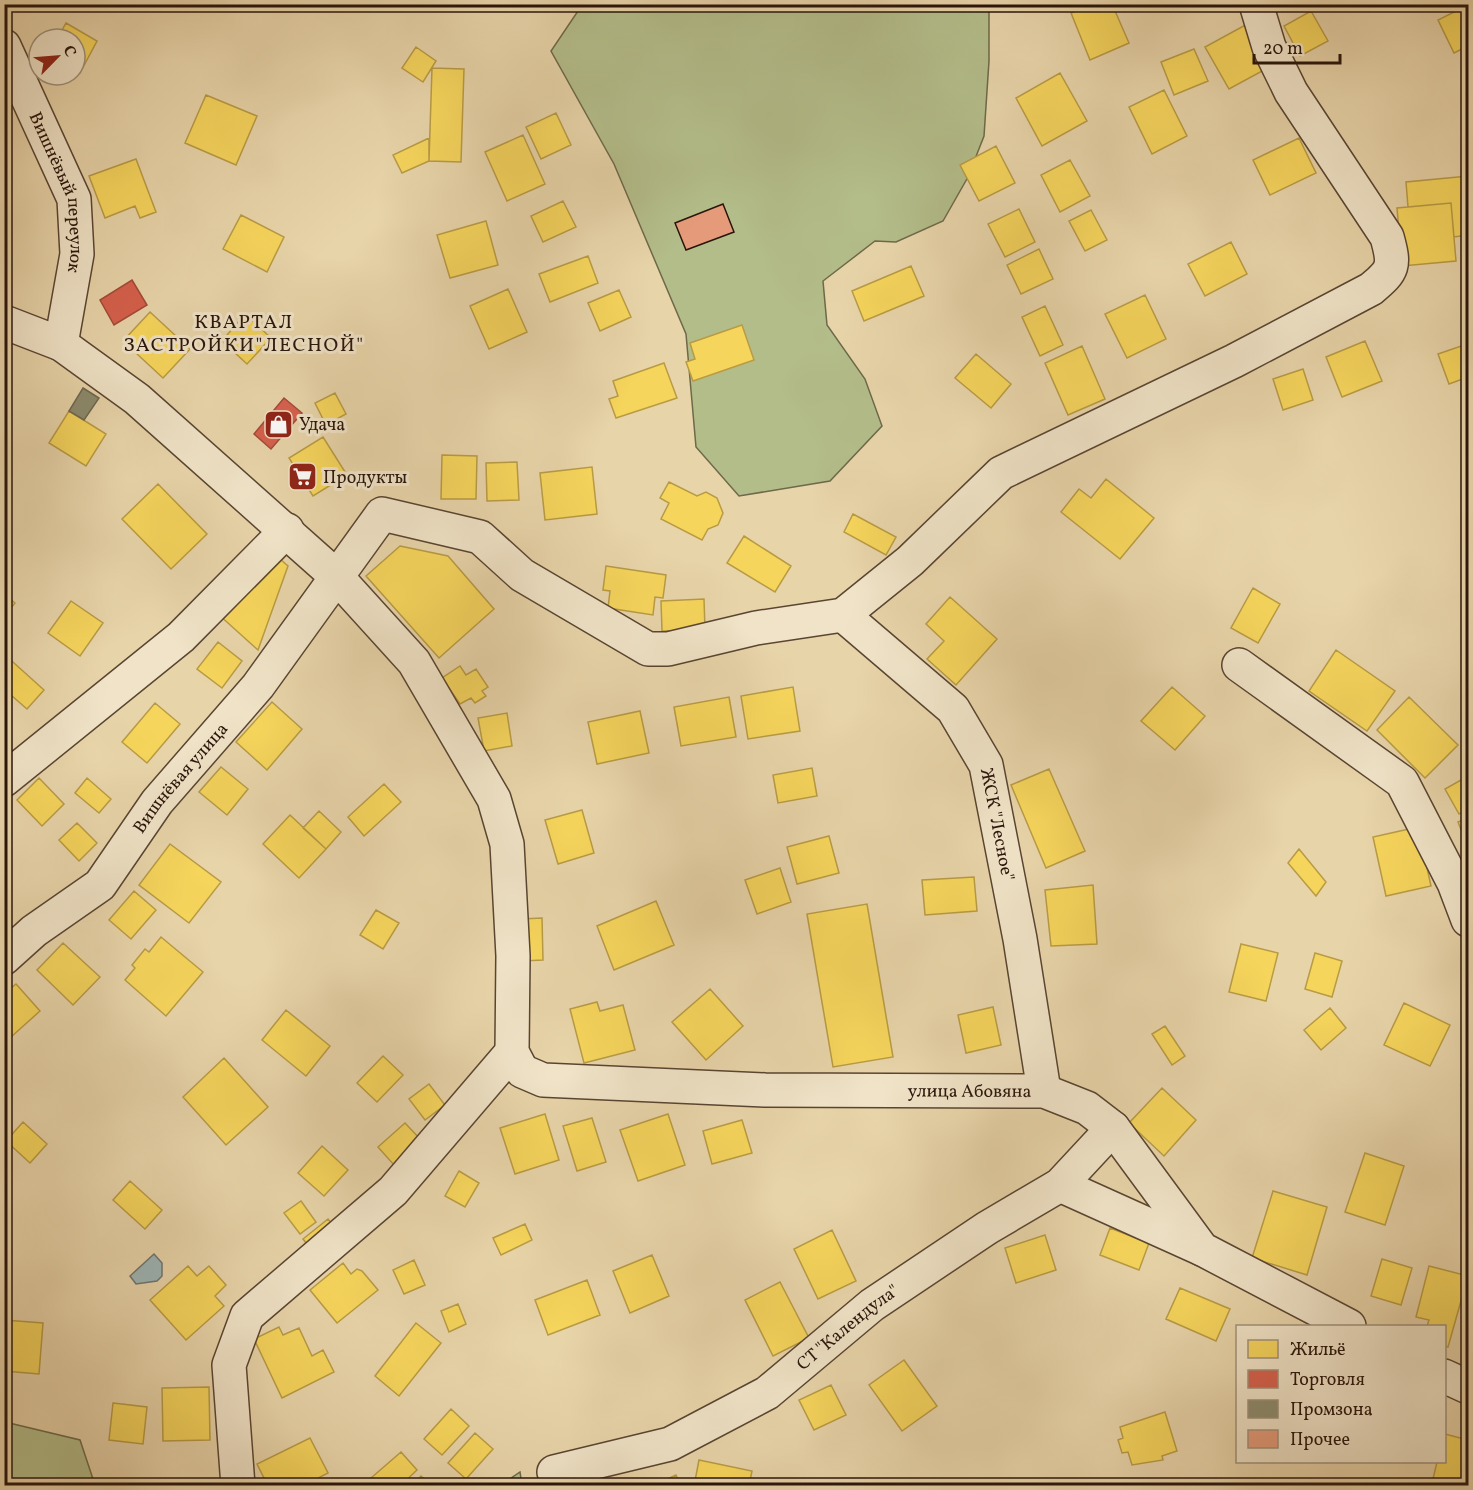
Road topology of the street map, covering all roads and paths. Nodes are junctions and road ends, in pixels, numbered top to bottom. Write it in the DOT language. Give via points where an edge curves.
graph roads {
  1 [pos="1256,4"];
  2 [pos="4,46"];
  3 [pos="4,322"];
  4 [pos="61,344"];
  5 [pos="287,530"];
  6 [pos="336,576"];
  7 [pos="843,615"];
  8 [pos="1239,665"];
  9 [pos="4,780"];
  10 [pos="1468,920"];
  11 [pos="4,958"];
  12 [pos="512,1052"];
  13 [pos="1044,1091"];
  14 [pos="1113,1128"];
  15 [pos="1060,1185"];
  16 [pos="1202,1249"];
  17 [pos="1347,1325"];
  18 [pos="1446,1377"];
  19 [pos="1468,1387"];
  20 [pos="554,1472"];
  21 [pos="238,1485"];
  1 -- 7 [label="street" via="1269,47 1291,92 1387,237 1393,260 1389,273 1371,288 1234,362 1001,473 910,561"];
  2 -- 4 [label="street, Вишнёвый переулок" via="74,199 77,254"];
  3 -- 4 [label="street"];
  4 -- 5 [label="street" via="137,399"];
  5 -- 6 [label="street"];
  5 -- 9 [label="street" via="181,636"];
  6 -- 7 [label="street, Вишнёвая улица" via="382,514 480,537 522,575 648,650"];
  6 -- 11 [label="street, Вишнёвая улица" via="258,686 157,802 100,885 34,931"];
  6 -- 12 [label="street" via="414,662 494,799 507,844 513,956"];
  7 -- 13 [label="street, ЖСК \"Лесное\"" via="952,710 987,765"];
  8 -- 10 [label="street" via="1402,782 1454,883"];
  12 -- 13 [label="street, улица Абовяна" via="522,1071 543,1080 765,1090"];
  12 -- 21 [label="street" via="393,1191 247,1316 229,1365"];
  13 -- 14 [label="street, улица Абовяна" via="1087,1108"];
  14 -- 15 [label="street, СТ \"Календула\""];
  14 -- 16 [label="street, улица Абовяна"];
  15 -- 16 [label="street"];
  15 -- 20 [label="street, СТ \"Календула\"" via="987,1228 872,1305 766,1393 670,1444"];
  16 -- 17 [label="street, улица Абовяна"];
  18 -- 19 [label="street"];
}
